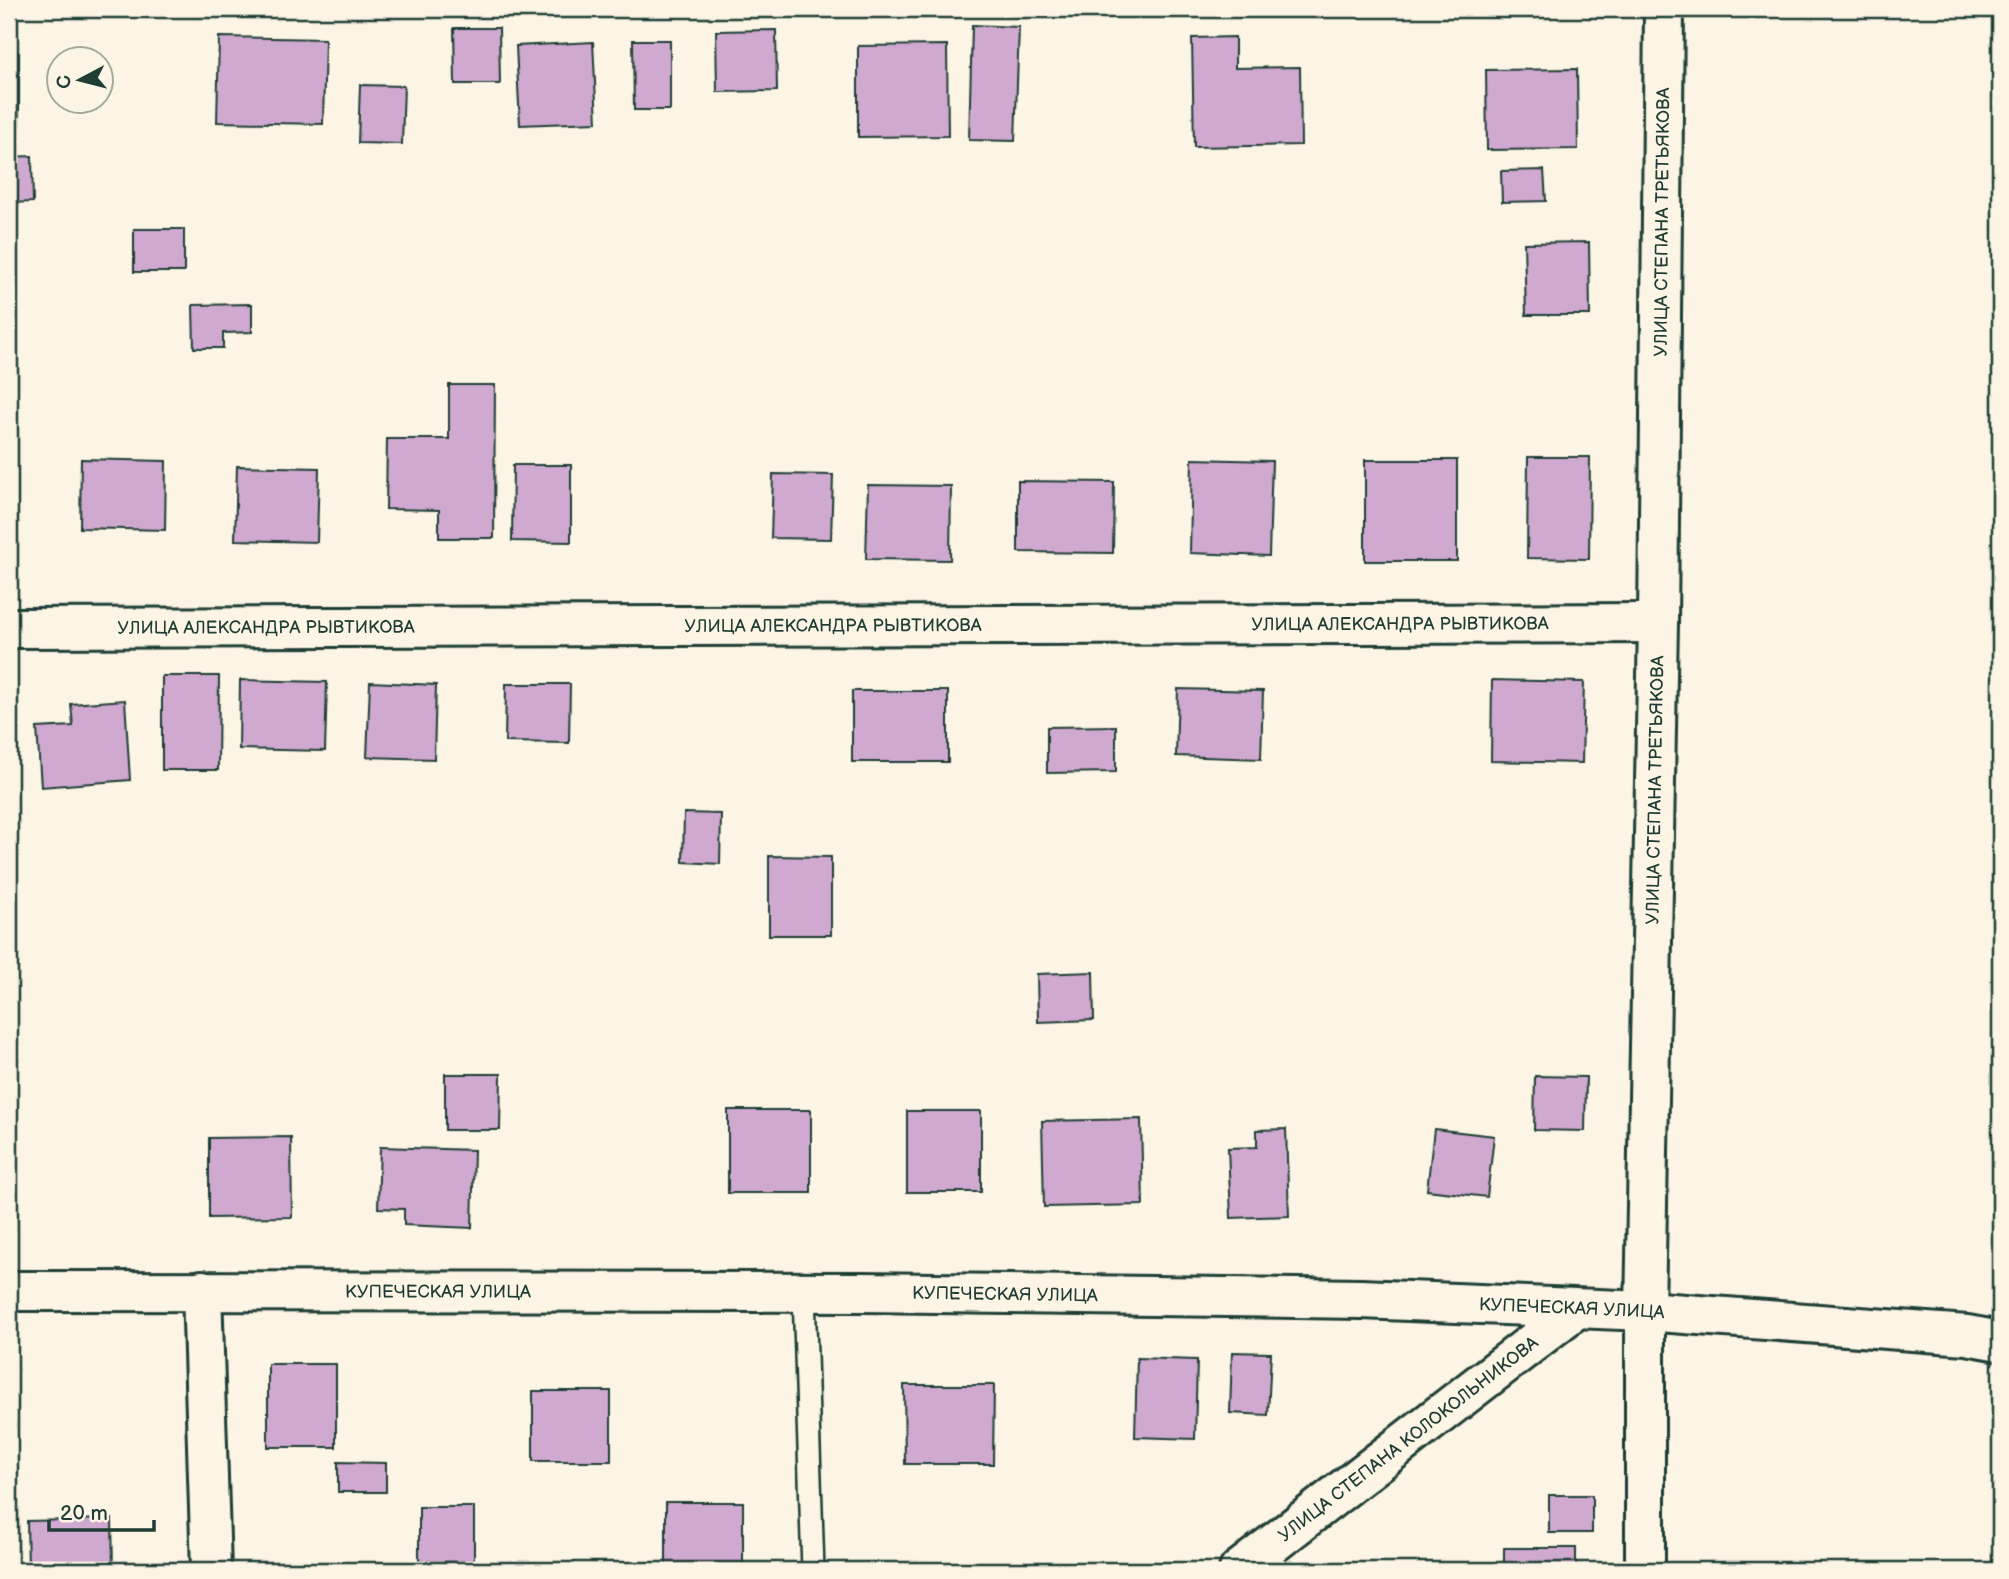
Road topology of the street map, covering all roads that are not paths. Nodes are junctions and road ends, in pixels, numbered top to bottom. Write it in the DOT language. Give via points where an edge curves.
graph roads {
  1 [pos="1664,9"];
  2 [pos="1658,623"];
  3 [pos="9,628"];
  4 [pos="202,1290"];
  5 [pos="9,1291"];
  6 [pos="804,1293"];
  7 [pos="1576,1309"];
  8 [pos="1646,1311"];
  9 [pos="2000,1340"];
  10 [pos="211,1570"];
  11 [pos="813,1570"];
  12 [pos="1239,1570"];
  13 [pos="1644,1570"];
  1 -- 2 [label="street, УЛИЦА СТЕПАНА ТРЕТЬЯКОВА"];
  2 -- 3 [label="street, УЛИЦА АЛЕКСАНДРА РЫВТИКОВА"];
  2 -- 8 [label="street, УЛИЦА СТЕПАНА ТРЕТЬЯКОВА"];
  4 -- 5 [label="street, КУПЕЧЕСКАЯ УЛИЦА"];
  4 -- 6 [label="street, КУПЕЧЕСКАЯ УЛИЦА"];
  4 -- 10 [label="street"];
  6 -- 7 [label="street, КУПЕЧЕСКАЯ УЛИЦА" via="1361,1299"];
  6 -- 11 [label="lane"];
  7 -- 8 [label="street, КУПЕЧЕСКАЯ УЛИЦА"];
  7 -- 12 [label="street, УЛИЦА СТЕПАНА КОЛОКОЛЬНИКОВА"];
  8 -- 9 [label="street, КУПЕЧЕСКАЯ УЛИЦА"];
  8 -- 13 [label="street, УЛИЦА СТЕПАНА ТРЕТЬЯКОВА"];
}
